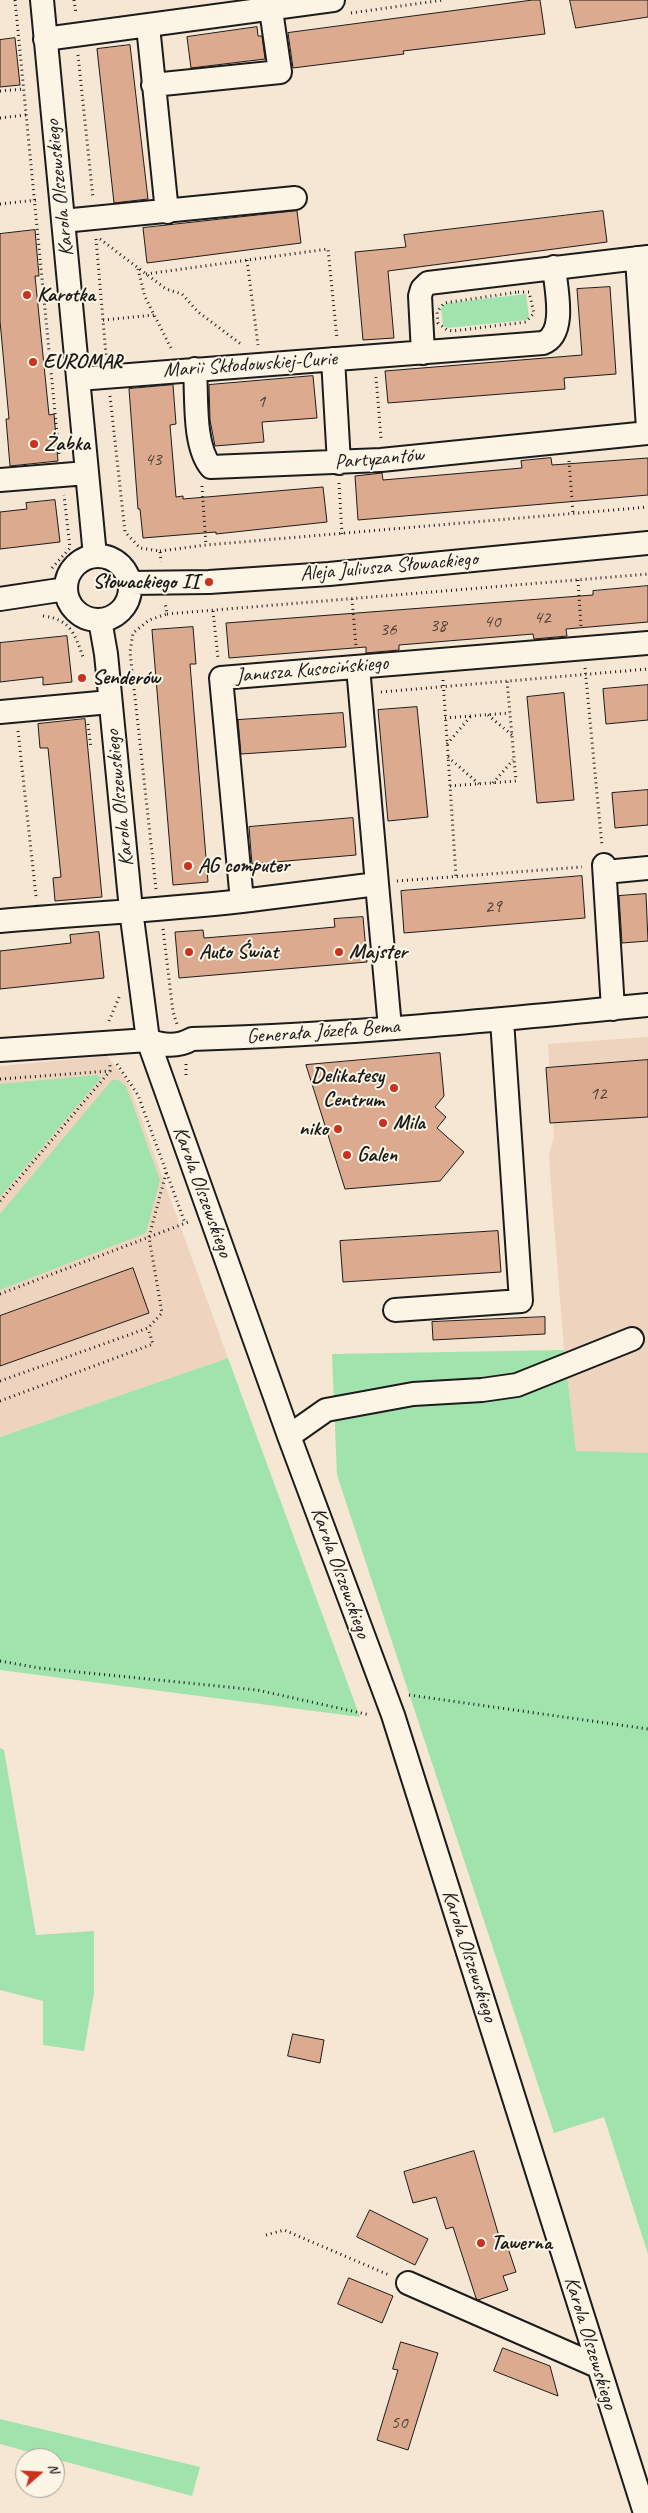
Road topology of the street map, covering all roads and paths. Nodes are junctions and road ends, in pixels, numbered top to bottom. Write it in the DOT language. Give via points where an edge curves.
graph roads {
  1 [pos="15,0"];
  2 [pos="42,0"];
  3 [pos="74,0"];
  4 [pos="333,0"];
  5 [pos="270,10"];
  6 [pos="148,26"];
  7 [pos="77,33"];
  8 [pos="45,39"];
  9 [pos="153,85"];
  10 [pos="24,89"];
  11 [pos="0,92"];
  12 [pos="26,115"];
  13 [pos="0,118"];
  14 [pos="295,198"];
  15 [pos="167,212"];
  16 [pos="96,219"];
  17 [pos="63,221"];
  18 [pos="642,258"];
  19 [pos="247,260"];
  20 [pos="554,267"];
  21 [pos="138,268"];
  22 [pos="146,274"];
  23 [pos="154,315"];
  24 [pos="103,320"];
  25 [pos="453,331"];
  26 [pos="335,353"];
  27 [pos="422,353"];
  28 [pos="375,356"];
  29 [pos="263,357"];
  30 [pos="189,370"];
  31 [pos="108,376"];
  32 [pos="78,379"];
  33 [pos="648,429"];
  34 [pos="648,433"];
  35 [pos="389,438"];
  36 [pos="568,454"];
  37 [pos="339,471"];
  38 [pos="87,472"];
  39 [pos="61,475"];
  40 [pos="0,480"];
  41 [pos="201,483"];
  42 [pos="648,507"];
  43 [pos="572,513"];
  44 [pos="125,532"];
  45 [pos="342,534"];
  46 [pos="648,543"];
  47 [pos="206,545"];
  48 [pos="160,551"];
  49 [pos="95,556"];
  50 [pos="48,570"];
  51 [pos="648,574"];
  52 [pos="578,580"];
  53 [pos="130,583"];
  54 [pos="66,589"];
  55 [pos="37,594"];
  56 [pos="0,599"];
  57 [pos="352,599"];
  58 [pos="213,611"];
  59 [pos="167,614"];
  60 [pos="100,620"];
  61 [pos="133,633"];
  62 [pos="648,643"];
  63 [pos="583,648"];
  64 [pos="506,654"];
  65 [pos="442,660"];
  66 [pos="85,664"];
  67 [pos="358,666"];
  68 [pos="648,669"];
  69 [pos="586,675"];
  70 [pos="221,678"];
  71 [pos="508,682"];
  72 [pos="443,687"];
  73 [pos="360,694"];
  74 [pos="110,702"];
  75 [pos="85,704"];
  76 [pos="8,711"];
  77 [pos="510,713"];
  78 [pos="488,715"];
  79 [pos="472,716"];
  80 [pos="446,718"];
  81 [pos="512,735"];
  82 [pos="447,744"];
  83 [pos="448,757"];
  84 [pos="93,758"];
  85 [pos="514,759"];
  86 [pos="493,783"];
  87 [pos="479,784"];
  88 [pos="450,786"];
  89 [pos="648,868"];
  90 [pos="604,869"];
  91 [pos="456,876"];
  92 [pos="377,883"];
  93 [pos="242,901"];
  94 [pos="131,910"];
  95 [pos="158,910"];
  96 [pos="39,918"];
  97 [pos="0,921"];
  98 [pos="120,994"];
  99 [pos="648,1005"];
  100 [pos="613,1009"];
  101 [pos="502,1020"];
  102 [pos="390,1028"];
  103 [pos="148,1040"];
  104 [pos="110,1042"];
  105 [pos="184,1044"];
  106 [pos="0,1050"];
  107 [pos="110,1071"];
  108 [pos="0,1079"];
  109 [pos="166,1173"];
  110 [pos="0,1201"];
  111 [pos="210,1214"];
  112 [pos="185,1223"];
  113 [pos="149,1237"];
  114 [pos="0,1294"];
  115 [pos="394,1310"];
  116 [pos="148,1328"];
  117 [pos="632,1339"];
  118 [pos="0,1381"];
  119 [pos="0,1401"];
  120 [pos="289,1436"];
  121 [pos="0,1661"];
  122 [pos="399,1694"];
  123 [pos="392,1715"];
  124 [pos="648,1729"];
  125 [pos="266,2235"];
  126 [pos="408,2283"];
  127 [pos="597,2366"];
  128 [pos="645,2513"];
  1 -- 10 [label="path"];
  2 -- 8 [label="street, Karola Olszewskiego"];
  3 -- 7 [label="path"];
  4 -- 5 [label="street"];
  5 -- 6 [label="street"];
  5 -- 9 [label="street" via="280,72"];
  6 -- 7 [label="street"];
  6 -- 9 [label="street"];
  7 -- 8 [label="street"];
  7 -- 16 [label="path"];
  8 -- 17 [label="street, Karola Olszewskiego"];
  9 -- 15 [label="street"];
  10 -- 11 [label="path"];
  10 -- 12 [label="path"];
  12 -- 13 [label="path"];
  12 -- 39 [label="path"];
  14 -- 15 [label="street"];
  15 -- 16 [label="street"];
  16 -- 17 [label="street"];
  17 -- 32 [label="street, Karola Olszewskiego"];
  18 -- 20 [label="street"];
  18 -- 33 [label="street"];
  19 -- 22 [label="path"];
  19 -- 26 [label="path" via="328,249"];
  19 -- 29 [label="path"];
  20 -- 27 [label="street" via="428,283 420,296"];
  20 -- 27 [label="street, Marii Skłodowskiej-Curie" via="558,326 550,340"];
  21 -- 22 [label="path"];
  21 -- 23 [label="path" via="144,297"];
  21 -- 24 [label="path" via="96,236"];
  22 -- 29 [label="path" via="166,289 182,294 198,312"];
  23 -- 24 [label="path"];
  23 -- 30 [label="path"];
  24 -- 31 [label="path"];
  25 -- 25 [label="path" via="526,322 534,313 529,292 444,303 437,312 438,323"];
  26 -- 28 [label="street, Marii Skłodowskiej-Curie"];
  26 -- 29 [label="street, Marii Skłodowskiej-Curie"];
  26 -- 37 [label="street"];
  27 -- 28 [label="street, Marii Skłodowskiej-Curie"];
  28 -- 35 [label="path" via="379,439"];
  29 -- 30 [label="street, Marii Skłodowskiej-Curie"];
  30 -- 31 [label="street, Marii Skłodowskiej-Curie"];
  30 -- 37 [label="street, Partyzantów" via="200,446 211,467"];
  31 -- 32 [label="street, Marii Skłodowskiej-Curie"];
  31 -- 44 [label="path"];
  32 -- 38 [label="street, Karola Olszewskiego"];
  34 -- 37 [label="street, Partyzantów"];
  36 -- 43 [label="path"];
  37 -- 45 [label="path"];
  38 -- 39 [label="street"];
  38 -- 49 [label="street, Karola Olszewskiego"];
  39 -- 40 [label="street"];
  39 -- 50 [label="path" via="70,548 54,568"];
  41 -- 47 [label="path"];
  42 -- 43 [label="path"];
  43 -- 45 [label="path"];
  45 -- 47 [label="path"];
  46 -- 53 [label="street, Aleja Juliusza Słowackiego" via="328,574 209,582"];
  47 -- 48 [label="path"];
  49 -- 53 [label="street" via="105,556 122,566"];
  49 -- 54 [label="street" via="78,563"];
  51 -- 52 [label="path"];
  52 -- 57 [label="path"];
  52 -- 63 [label="path"];
  53 -- 60 [label="street" via="130,594 120,612"];
  54 -- 55 [label="street"];
  54 -- 60 [label="street" via="74,608 86,617"];
  55 -- 56 [label="street"];
  55 -- 66 [label="path" via="37,615 57,617 71,628"];
  57 -- 58 [label="path"];
  57 -- 67 [label="path"];
  58 -- 59 [label="path"];
  58 -- 70 [label="path"];
  60 -- 74 [label="street, Karola Olszewskiego"];
  61 -- 95 [label="path" via="130,652"];
  62 -- 63 [label="street, Janusza Kusocińskiego"];
  63 -- 64 [label="street, Janusza Kusocińskiego"];
  63 -- 69 [label="path"];
  64 -- 65 [label="street, Janusza Kusocińskiego"];
  64 -- 71 [label="path"];
  65 -- 67 [label="street, Janusza Kusocińskiego"];
  65 -- 72 [label="path"];
  67 -- 70 [label="street, Janusza Kusocińskiego"];
  67 -- 73 [label="street"];
  68 -- 69 [label="path"];
  69 -- 71 [label="path"];
  69 -- 90 [label="path"];
  70 -- 93 [label="street, Janusza Kusocińskiego"];
  71 -- 72 [label="path"];
  71 -- 77 [label="path"];
  72 -- 73 [label="path"];
  72 -- 80 [label="path"];
  73 -- 92 [label="street"];
  74 -- 75 [label="street"];
  74 -- 94 [label="street, Karola Olszewskiego"];
  75 -- 76 [label="street"];
  75 -- 84 [label="path"];
  76 -- 96 [label="path"];
  77 -- 78 [label="path"];
  77 -- 81 [label="path"];
  78 -- 79 [label="path"];
  78 -- 81 [label="path"];
  79 -- 80 [label="path"];
  79 -- 82 [label="path"];
  80 -- 82 [label="path"];
  81 -- 85 [label="path"];
  82 -- 83 [label="path"];
  83 -- 87 [label="path"];
  83 -- 88 [label="path"];
  85 -- 86 [label="path"];
  85 -- 86 [label="path" via="516,781"];
  86 -- 87 [label="path"];
  87 -- 88 [label="path"];
  88 -- 91 [label="path"];
  89 -- 90 [label="street"];
  90 -- 91 [label="path"];
  90 -- 100 [label="street"];
  91 -- 92 [label="path"];
  92 -- 93 [label="street"];
  92 -- 102 [label="street"];
  93 -- 95 [label="street"];
  94 -- 95 [label="street"];
  94 -- 96 [label="street"];
  94 -- 103 [label="street, Karola Olszewskiego"];
  95 -- 105 [label="path" via="167,953 172,1012"];
  96 -- 97 [label="street"];
  98 -- 104 [label="path" via="108,1025"];
  99 -- 100 [label="street, Generała Józefa Bema"];
  100 -- 101 [label="street, Generała Józefa Bema"];
  101 -- 102 [label="street, Generała Józefa Bema"];
  101 -- 115 [label="street" via="521,1301"];
  102 -- 105 [label="street, Generała Józefa Bema" via="192,1039"];
  103 -- 104 [label="street, Generała Józefa Bema"];
  103 -- 105 [label="street, Generała Józefa Bema" via="163,1045"];
  103 -- 111 [label="street, Karola Olszewskiego"];
  104 -- 106 [label="street, Generała Józefa Bema"];
  107 -- 108 [label="path"];
  107 -- 109 [label="path" via="110,1055 138,1095"];
  107 -- 110 [label="path"];
  109 -- 112 [label="path"];
  109 -- 113 [label="path"];
  111 -- 112 [label="path"];
  111 -- 120 [label="street, Karola Olszewskiego"];
  112 -- 113 [label="path"];
  113 -- 114 [label="path"];
  113 -- 116 [label="path" via="162,1313"];
  116 -- 118 [label="path"];
  116 -- 119 [label="path" via="153,1344"];
  117 -- 120 [label="street" via="517,1385 414,1394 326,1410"];
  120 -- 123 [label="street, Karola Olszewskiego"];
  121 -- 123 [label="path" via="211,1683 379,1716"];
  122 -- 124 [label="path"];
  123 -- 127 [label="street, Karola Olszewskiego"];
  125 -- 126 [label="path" via="284,2230"];
  126 -- 127 [label="street"];
  127 -- 128 [label="street, Karola Olszewskiego"];
}
